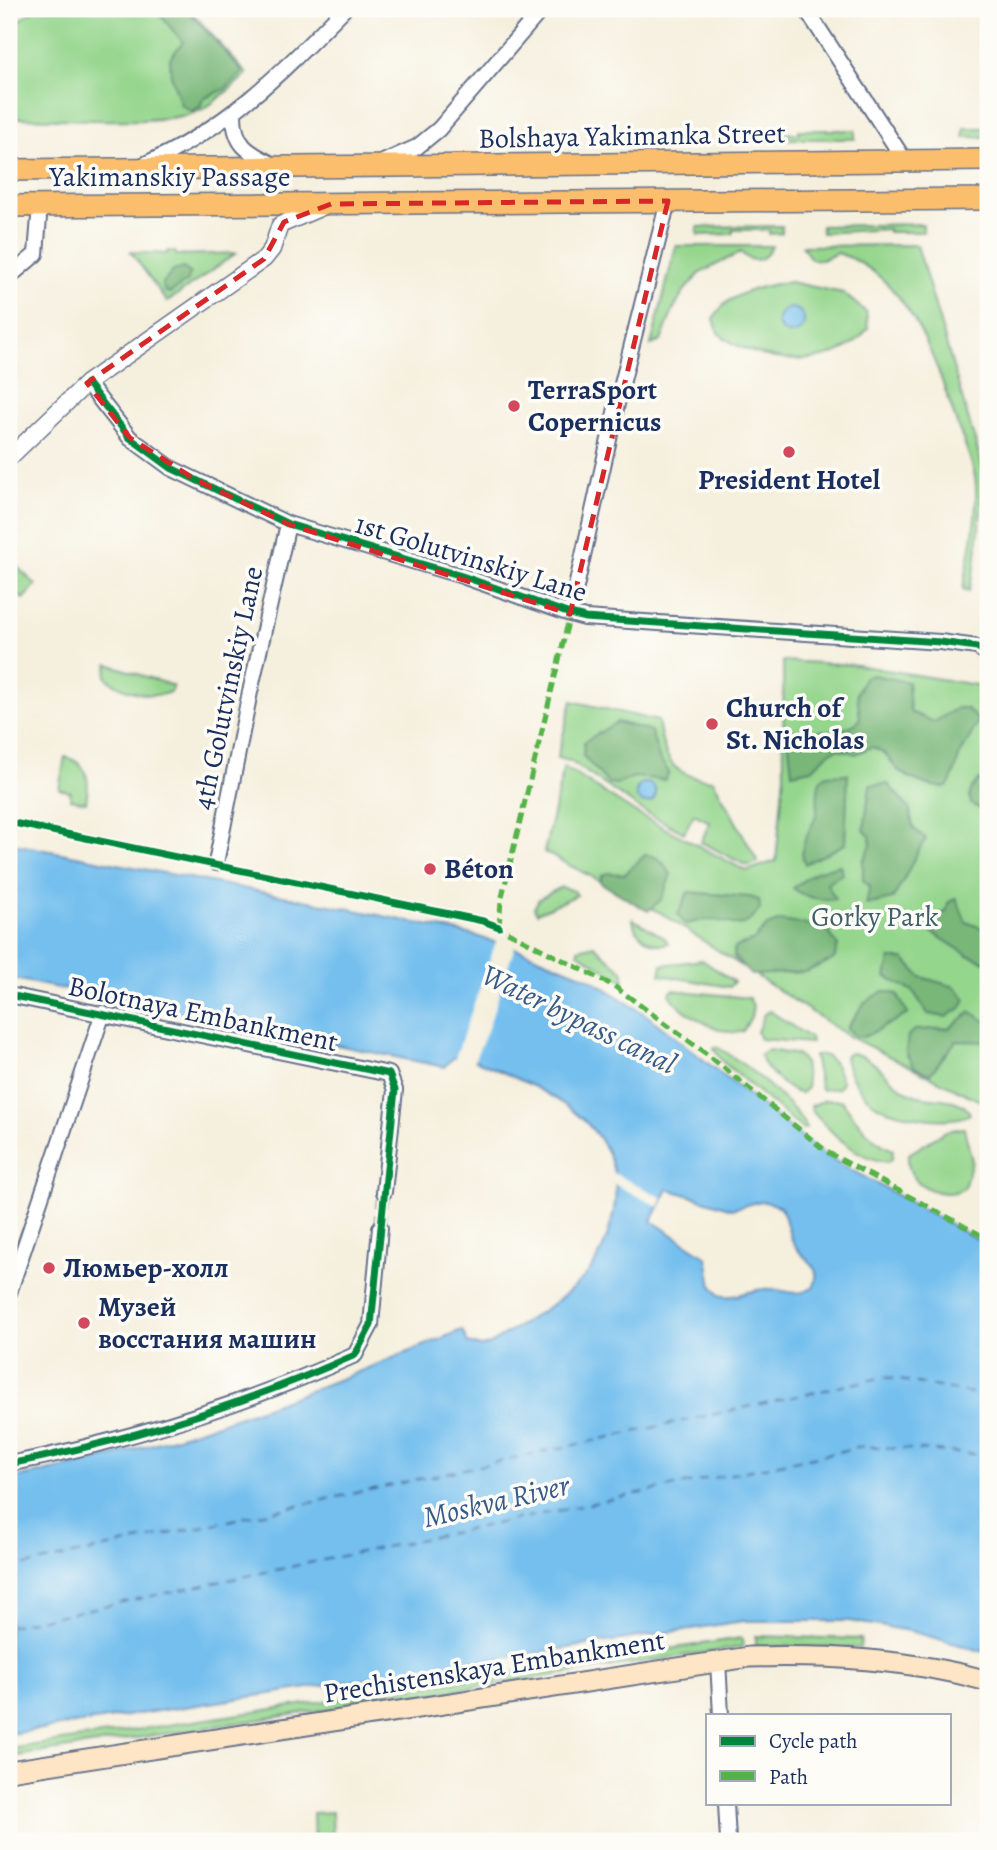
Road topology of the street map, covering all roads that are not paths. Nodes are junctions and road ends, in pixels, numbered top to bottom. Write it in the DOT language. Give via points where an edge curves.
graph roads {
  1 [pos="344,9"];
  2 [pos="542,9"];
  3 [pos="806,9"];
  4 [pos="234,115"];
  5 [pos="988,160"];
  6 [pos="905,161"];
  7 [pos="276,166"];
  8 [pos="375,166"];
  9 [pos="135,169"];
  10 [pos="9,170"];
  11 [pos="988,199"];
  12 [pos="668,201"];
  13 [pos="331,204"];
  14 [pos="40,205"];
  15 [pos="9,206"];
  16 [pos="9,277"];
  17 [pos="87,383"];
  18 [pos="9,458"];
  19 [pos="288,524"];
  20 [pos="570,614"];
  21 [pos="982,651"];
  22 [pos="216,863"];
  23 [pos="9,995"];
  24 [pos="103,1013"];
  25 [pos="384,1192"];
  26 [pos="380,1228"];
  27 [pos="9,1293"];
  28 [pos="9,1464"];
  29 [pos="718,1661"];
  30 [pos="988,1681"];
  31 [pos="721,1714"];
  32 [pos="9,1771"];
  33 [pos="726,1804"];
  34 [pos="728,1841"];
  1 -- 4 [label="street"];
  2 -- 8 [label="street" via="439,129 417,147"];
  3 -- 6 [label="street"];
  4 -- 7 [label="street" via="237,138 247,152"];
  4 -- 9 [label="street"];
  5 -- 6 [label="main road, Bolshaya Yakimanka Street"];
  6 -- 8 [label="main road, Bolshaya Yakimanka Street"];
  7 -- 8 [label="main road, Bolshaya Yakimanka Street"];
  7 -- 9 [label="main road, Bolshaya Yakimanka Street"];
  9 -- 10 [label="main road, Bolshaya Yakimanka Street"];
  11 -- 12 [label="main road"];
  12 -- 13 [label="main road"];
  12 -- 20 [label="street"];
  13 -- 14 [label="main road, Yakimanskiy Passage"];
  13 -- 17 [label="street" via="284,222 270,254"];
  14 -- 15 [label="main road, Yakimanskiy Passage"];
  14 -- 16 [label="street" via="36,254"];
  17 -- 18 [label="street"];
  17 -- 19 [label="street, 1st Golutvinskiy Lane" via="130,438 171,468"];
  19 -- 20 [label="street, 1st Golutvinskiy Lane" via="475,580"];
  19 -- 22 [label="street, 4th Golutvinskiy Lane"];
  20 -- 21 [label="street, 1st Golutvinskiy Lane" via="820,632"];
  23 -- 24 [label="street, Bolotnaya Embankment"];
  24 -- 25 [label="street, Bolotnaya Embankment" via="389,1074 396,1090"];
  24 -- 27 [label="street"];
  26 -- 28 [label="street" via="371,1325 355,1355 159,1427"];
  29 -- 30 [label="main road, Prechistenskaya Embankment" via="789,1656 857,1659 909,1664"];
  29 -- 31 [label="street"];
  29 -- 32 [label="main road, Prechistenskaya Embankment"];
  33 -- 34 [label="street"];
}
